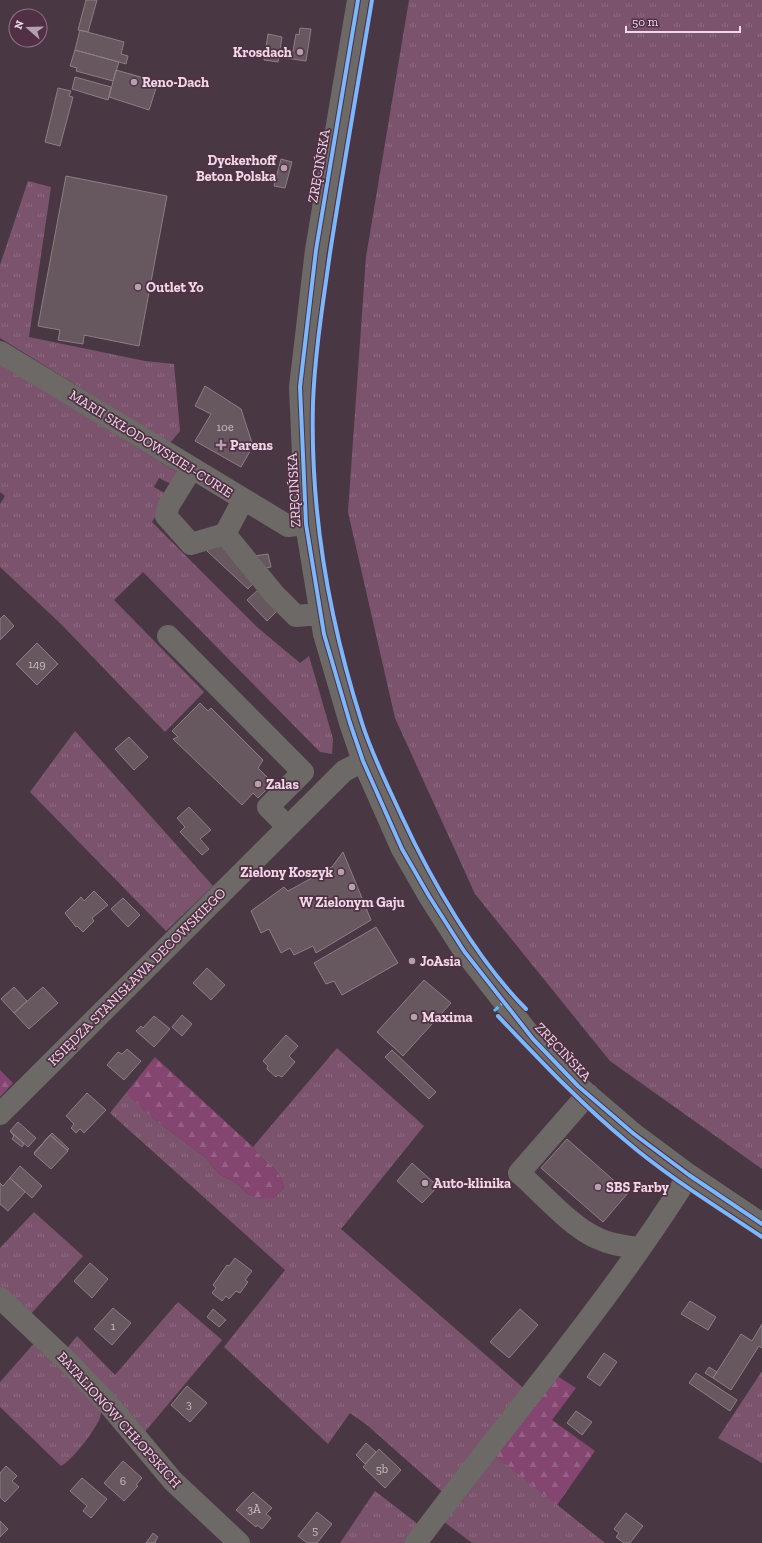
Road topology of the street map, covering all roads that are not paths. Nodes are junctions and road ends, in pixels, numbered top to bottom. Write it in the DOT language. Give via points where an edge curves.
graph roads {
  1 [pos="358,0"];
  2 [pos="0,352"];
  3 [pos="192,468"];
  4 [pos="243,500"];
  5 [pos="306,524"];
  6 [pos="225,534"];
  7 [pos="320,614"];
  8 [pos="168,636"];
  9 [pos="363,761"];
  10 [pos="288,826"];
  11 [pos="588,1094"];
  12 [pos="0,1114"];
  13 [pos="689,1175"];
  14 [pos="762,1224"];
  15 [pos="639,1248"];
  16 [pos="0,1298"];
  17 [pos="239,1543"];
  18 [pos="416,1543"];
  1 -- 5 [label="street, ZRĘCIŃSKA" via="316,250 300,387"];
  2 -- 3 [label="street, MARII SKŁODOWSKIEJ-CURIE"];
  3 -- 4 [label="street, MARII SKŁODOWSKIEJ-CURIE"];
  3 -- 6 [label="street" via="168,506 166,516 191,544"];
  4 -- 5 [label="street, MARII SKŁODOWSKIEJ-CURIE" via="288,526"];
  4 -- 6 [label="street"];
  5 -- 7 [label="street, ZRĘCIŃSKA"];
  6 -- 7 [label="street" via="274,594 296,616"];
  7 -- 9 [label="street, ZRĘCIŃSKA" via="337,685"];
  8 -- 10 [label="street" via="302,772 268,807"];
  9 -- 10 [label="street, KSIĘDZA STANISŁAWA DECOWSKIEGO" via="344,771"];
  9 -- 11 [label="street, ZRĘCIŃSKA" via="402,849 464,951 533,1039"];
  10 -- 12 [label="street, KSIĘDZA STANISŁAWA DECOWSKIEGO"];
  11 -- 13 [label="street, ZRĘCIŃSKA" via="634,1134"];
  11 -- 15 [label="street" via="519,1172 578,1226 596,1238 616,1245"];
  13 -- 14 [label="street, ZRĘCIŃSKA"];
  13 -- 15 [label="street"];
  15 -- 18 [label="street" via="578,1334"];
  16 -- 17 [label="street, BATALIONÓW CHŁOPSKICH" via="70,1364 110,1406 173,1481"];
}
